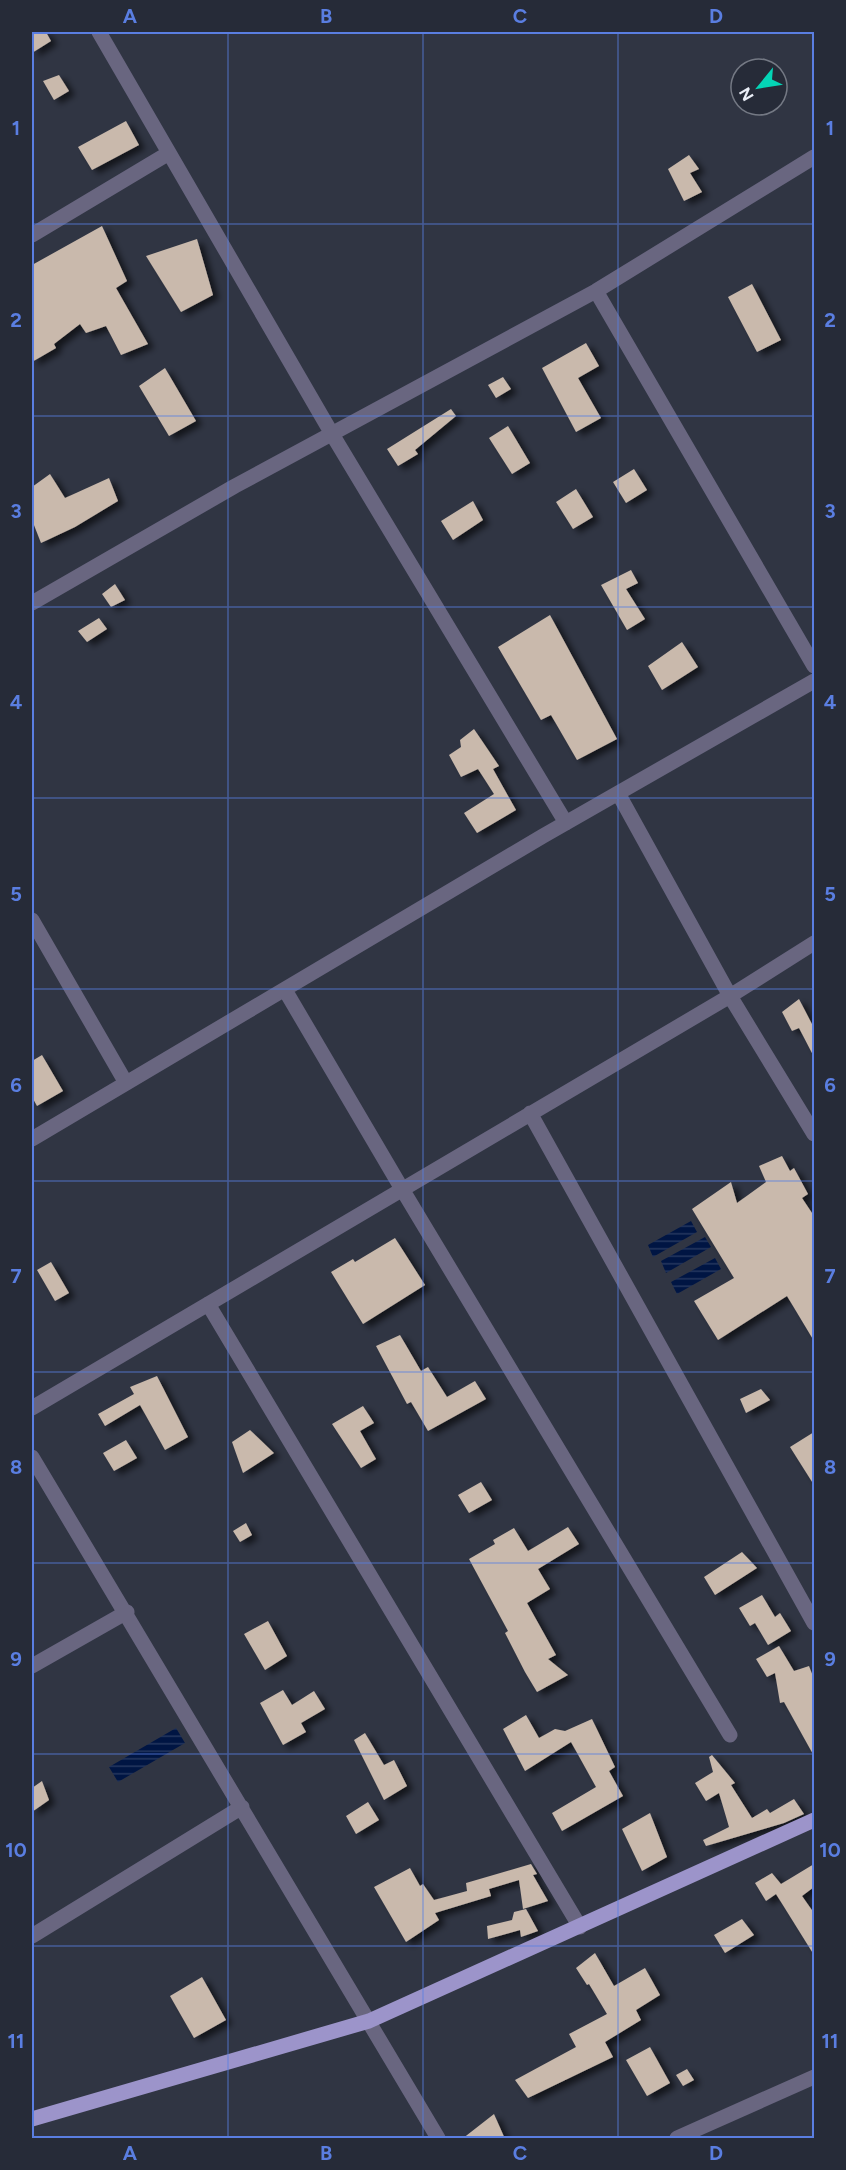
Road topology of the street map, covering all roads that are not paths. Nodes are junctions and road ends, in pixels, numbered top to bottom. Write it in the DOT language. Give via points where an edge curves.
graph roads {
  1 [pos="99,32"];
  2 [pos="169,153"];
  3 [pos="814,157"];
  4 [pos="32,235"];
  5 [pos="596,291"];
  6 [pos="333,434"];
  7 [pos="32,603"];
  8 [pos="814,666"];
  9 [pos="814,681"];
  10 [pos="618,793"];
  11 [pos="566,823"];
  12 [pos="32,920"];
  13 [pos="814,943"];
  14 [pos="285,990"];
  15 [pos="730,996"];
  16 [pos="126,1083"];
  17 [pos="530,1113"];
  18 [pos="814,1134"];
  19 [pos="32,1139"];
  20 [pos="402,1189"];
  21 [pos="208,1304"];
  22 [pos="32,1407"];
  23 [pos="32,1457"];
  24 [pos="127,1612"];
  25 [pos="814,1623"];
  26 [pos="32,1666"];
  27 [pos="730,1735"];
  28 [pos="242,1807"];
  29 [pos="814,1820"];
  30 [pos="580,1927"];
  31 [pos="32,1936"];
  32 [pos="369,2021"];
  33 [pos="814,2077"];
  34 [pos="32,2119"];
  35 [pos="438,2139"];
  36 [pos="677,2139"];
  1 -- 2 [label="street"];
  2 -- 4 [label="street"];
  2 -- 6 [label="street"];
  3 -- 5 [label="street"];
  5 -- 6 [label="street"];
  5 -- 8 [label="street"];
  6 -- 7 [label="street"];
  6 -- 11 [label="street"];
  9 -- 10 [label="street"];
  10 -- 11 [label="street"];
  10 -- 15 [label="street"];
  11 -- 14 [label="street"];
  12 -- 16 [label="street"];
  13 -- 15 [label="street"];
  14 -- 16 [label="street"];
  14 -- 20 [label="street"];
  15 -- 17 [label="street"];
  15 -- 18 [label="street"];
  16 -- 19 [label="street"];
  17 -- 20 [label="street"];
  17 -- 25 [label="street"];
  20 -- 21 [label="street"];
  20 -- 27 [label="street"];
  21 -- 22 [label="street"];
  21 -- 30 [label="street"];
  23 -- 24 [label="street"];
  24 -- 26 [label="street"];
  24 -- 28 [label="street"];
  28 -- 31 [label="street"];
  28 -- 32 [label="street"];
  29 -- 30 [label="main road"];
  30 -- 32 [label="main road"];
  32 -- 34 [label="main road"];
  32 -- 35 [label="street"];
  33 -- 36 [label="street"];
}
